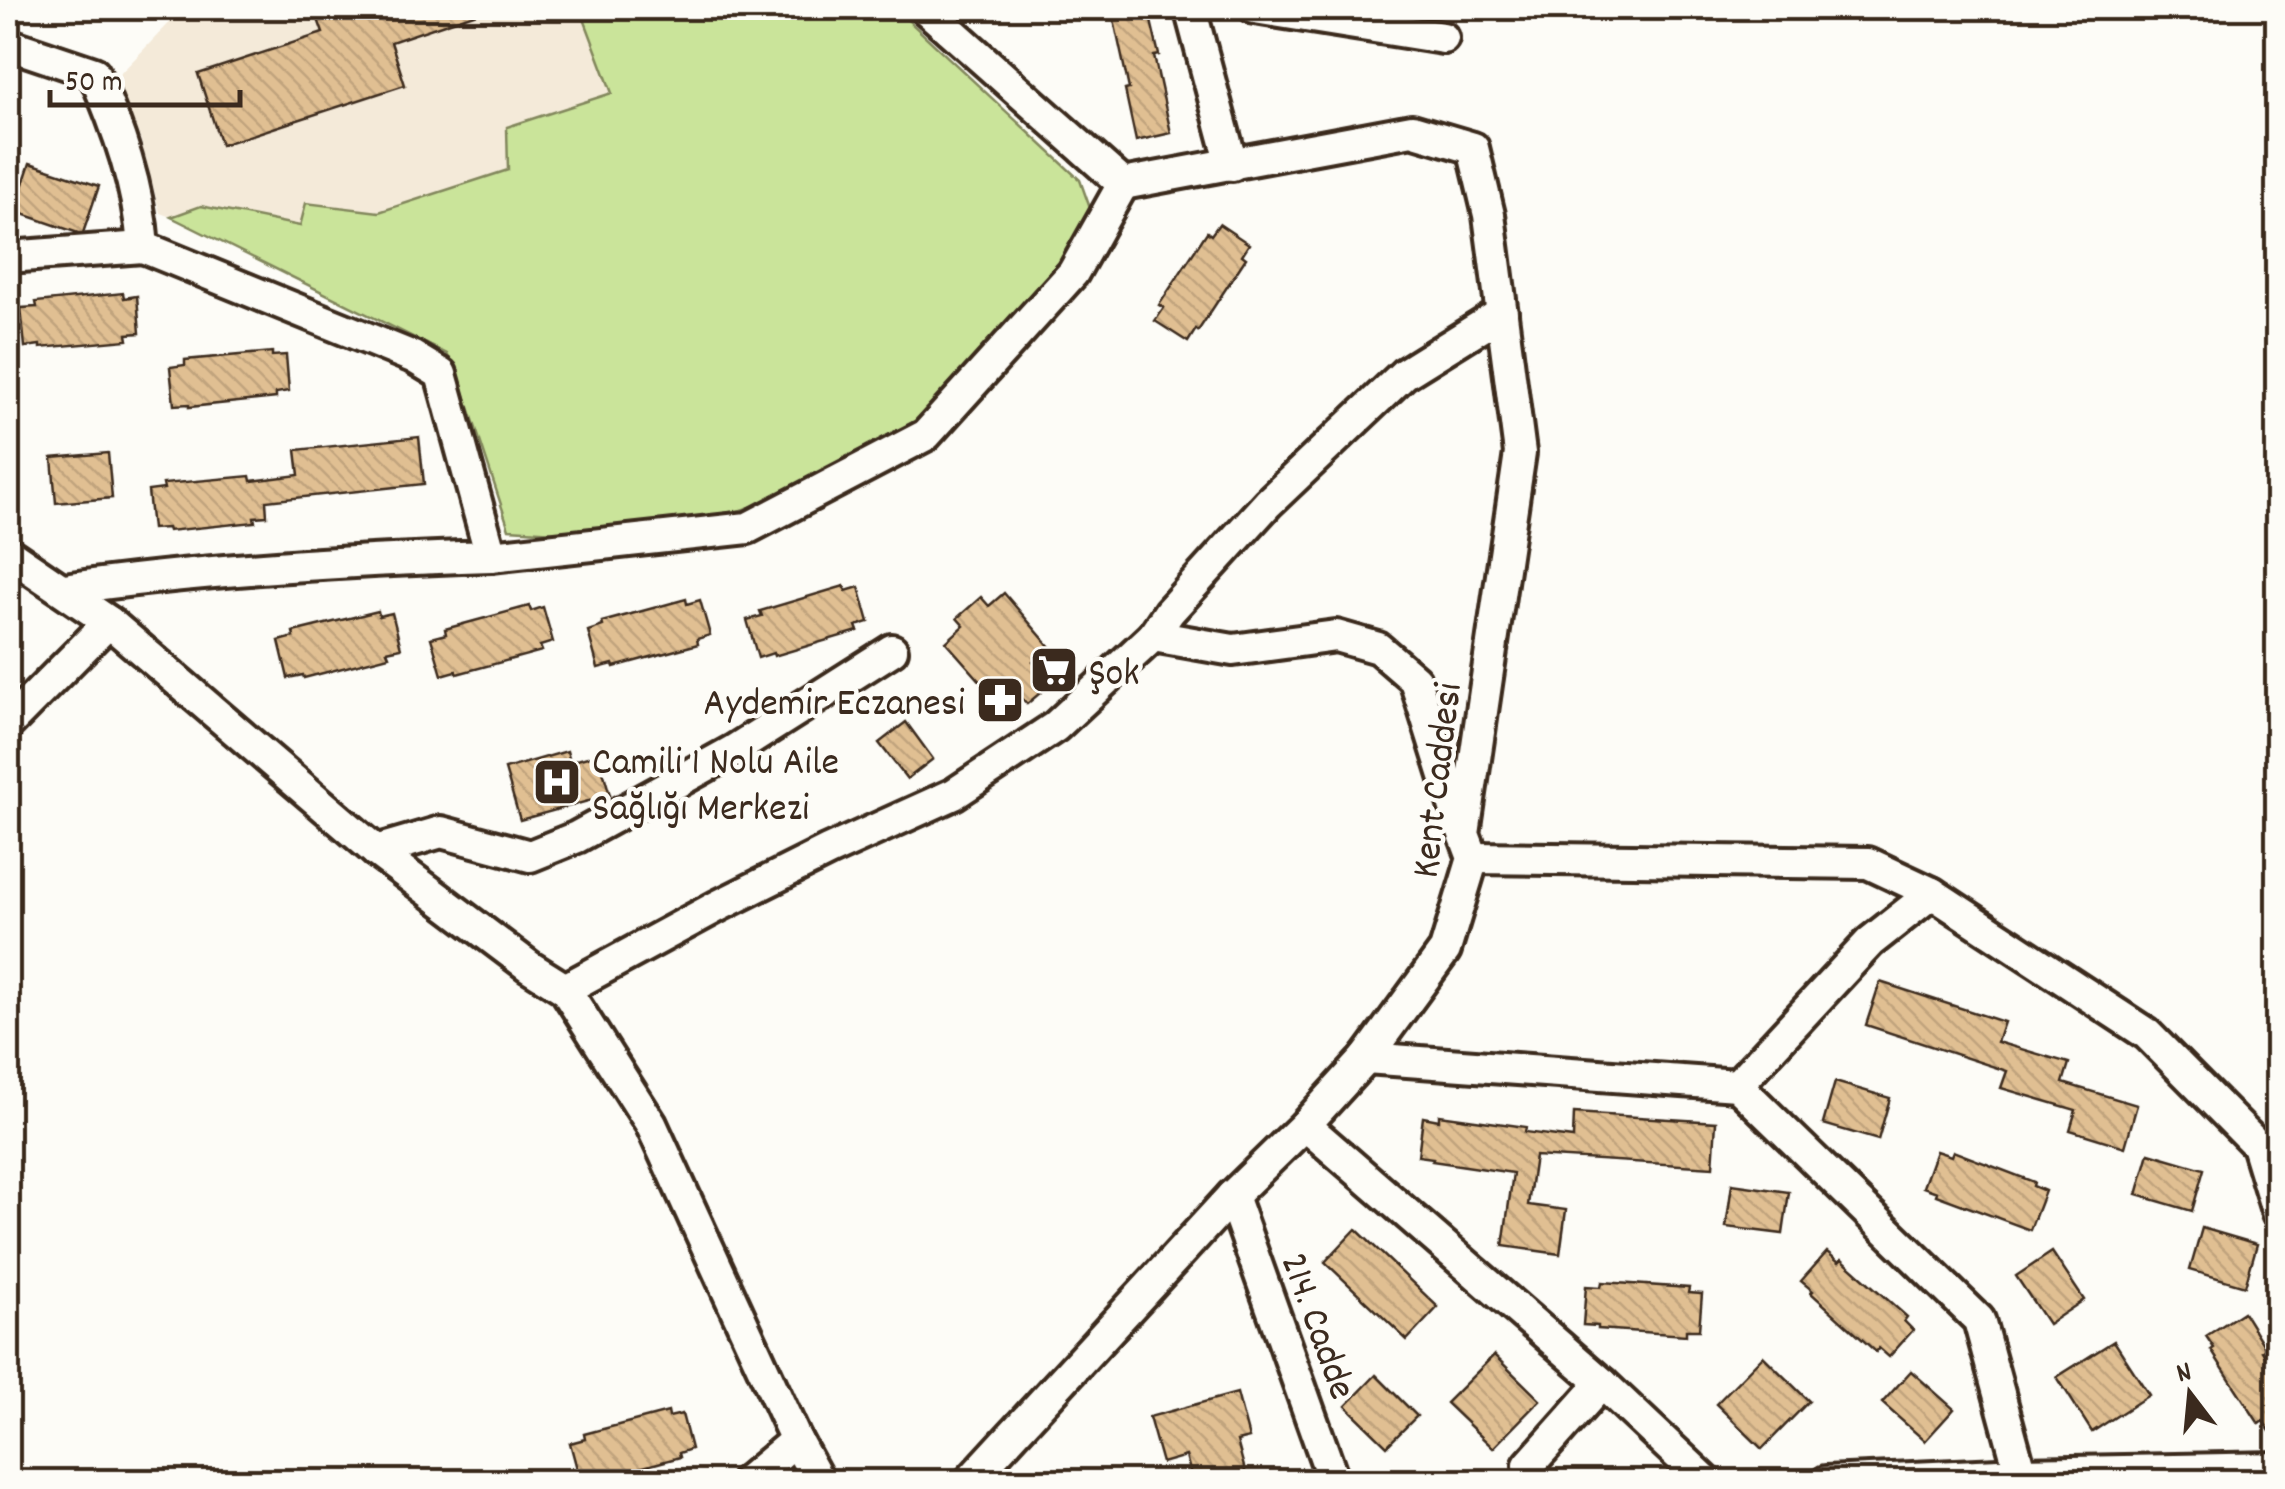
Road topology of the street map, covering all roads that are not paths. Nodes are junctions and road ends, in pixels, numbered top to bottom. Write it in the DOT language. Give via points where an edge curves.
graph roads {
  1 [pos="925,8"];
  2 [pos="1190,8"];
  3 [pos="1255,8"];
  4 [pos="1443,38"];
  5 [pos="8,44"];
  6 [pos="1232,165"];
  7 [pos="1124,184"];
  8 [pos="143,248"];
  9 [pos="8,257"];
  10 [pos="1502,313"];
  11 [pos="8,553"];
  12 [pos="492,556"];
  13 [pos="64,589"];
  14 [pos="109,622"];
  15 [pos="1153,636"];
  16 [pos="892,650"];
  17 [pos="8,724"];
  18 [pos="1469,846"];
  19 [pos="376,851"];
  20 [pos="1932,893"];
  21 [pos="565,989"];
  22 [pos="1366,1058"];
  23 [pos="1737,1086"];
  24 [pos="1306,1126"];
  25 [pos="1232,1196"];
  26 [pos="2278,1214"];
  27 [pos="1602,1383"];
  28 [pos="796,1440"];
  29 [pos="2278,1468"];
  30 [pos="2022,1477"];
  31 [pos="746,1482"];
  32 [pos="820,1482"];
  33 [pos="969,1482"];
  34 [pos="1334,1482"];
  35 [pos="1530,1482"];
  36 [pos="1707,1482"];
  37 [pos="1826,1482"];
  1 -- 7 [label="street"];
  2 -- 6 [label="street"];
  3 -- 4 [label="street"];
  5 -- 8 [label="street" via="94,73 120,137 141,213"];
  6 -- 7 [label="street"];
  6 -- 10 [label="street, Kent Caddesi" via="1412,130 1474,148"];
  7 -- 12 [label="street" via="1074,273 926,436 748,528"];
  8 -- 9 [label="street"];
  8 -- 12 [label="street" via="441,374"];
  10 -- 15 [label="street" via="1404,374 1268,503"];
  10 -- 18 [label="street, Kent Caddesi" via="1520,453"];
  11 -- 13 [label="street"];
  12 -- 13 [label="street" via="146,577"];
  13 -- 14 [label="street"];
  14 -- 17 [label="street"];
  14 -- 19 [label="street"];
  15 -- 18 [label="street" via="1233,650 1336,636 1378,648 1415,680"];
  15 -- 21 [label="street" via="1055,727 954,794 734,898"];
  16 -- 19 [label="street" via="733,752 530,856 440,832"];
  18 -- 20 [label="street" via="1868,863"];
  18 -- 22 [label="street, Kent Caddesi" via="1445,950"];
  19 -- 21 [label="street"];
  20 -- 23 [label="street" via="1870,942"];
  20 -- 26 [label="street" via="2147,1034 2257,1146"];
  21 -- 28 [label="street" via="651,1124"];
  22 -- 23 [label="street"];
  22 -- 24 [label="street, Kent Caddesi"];
  23 -- 30 [label="street" via="1979,1320"];
  24 -- 25 [label="street, Kent Caddesi"];
  24 -- 27 [label="street"];
  25 -- 33 [label="street, Kent Caddesi"];
  25 -- 34 [label="street, 214. Cadde"];
  27 -- 35 [label="street" via="1529,1465"];
  27 -- 36 [label="street"];
  28 -- 31 [label="street"];
  28 -- 32 [label="street"];
  29 -- 30 [label="street"];
  30 -- 37 [label="street"];
}
